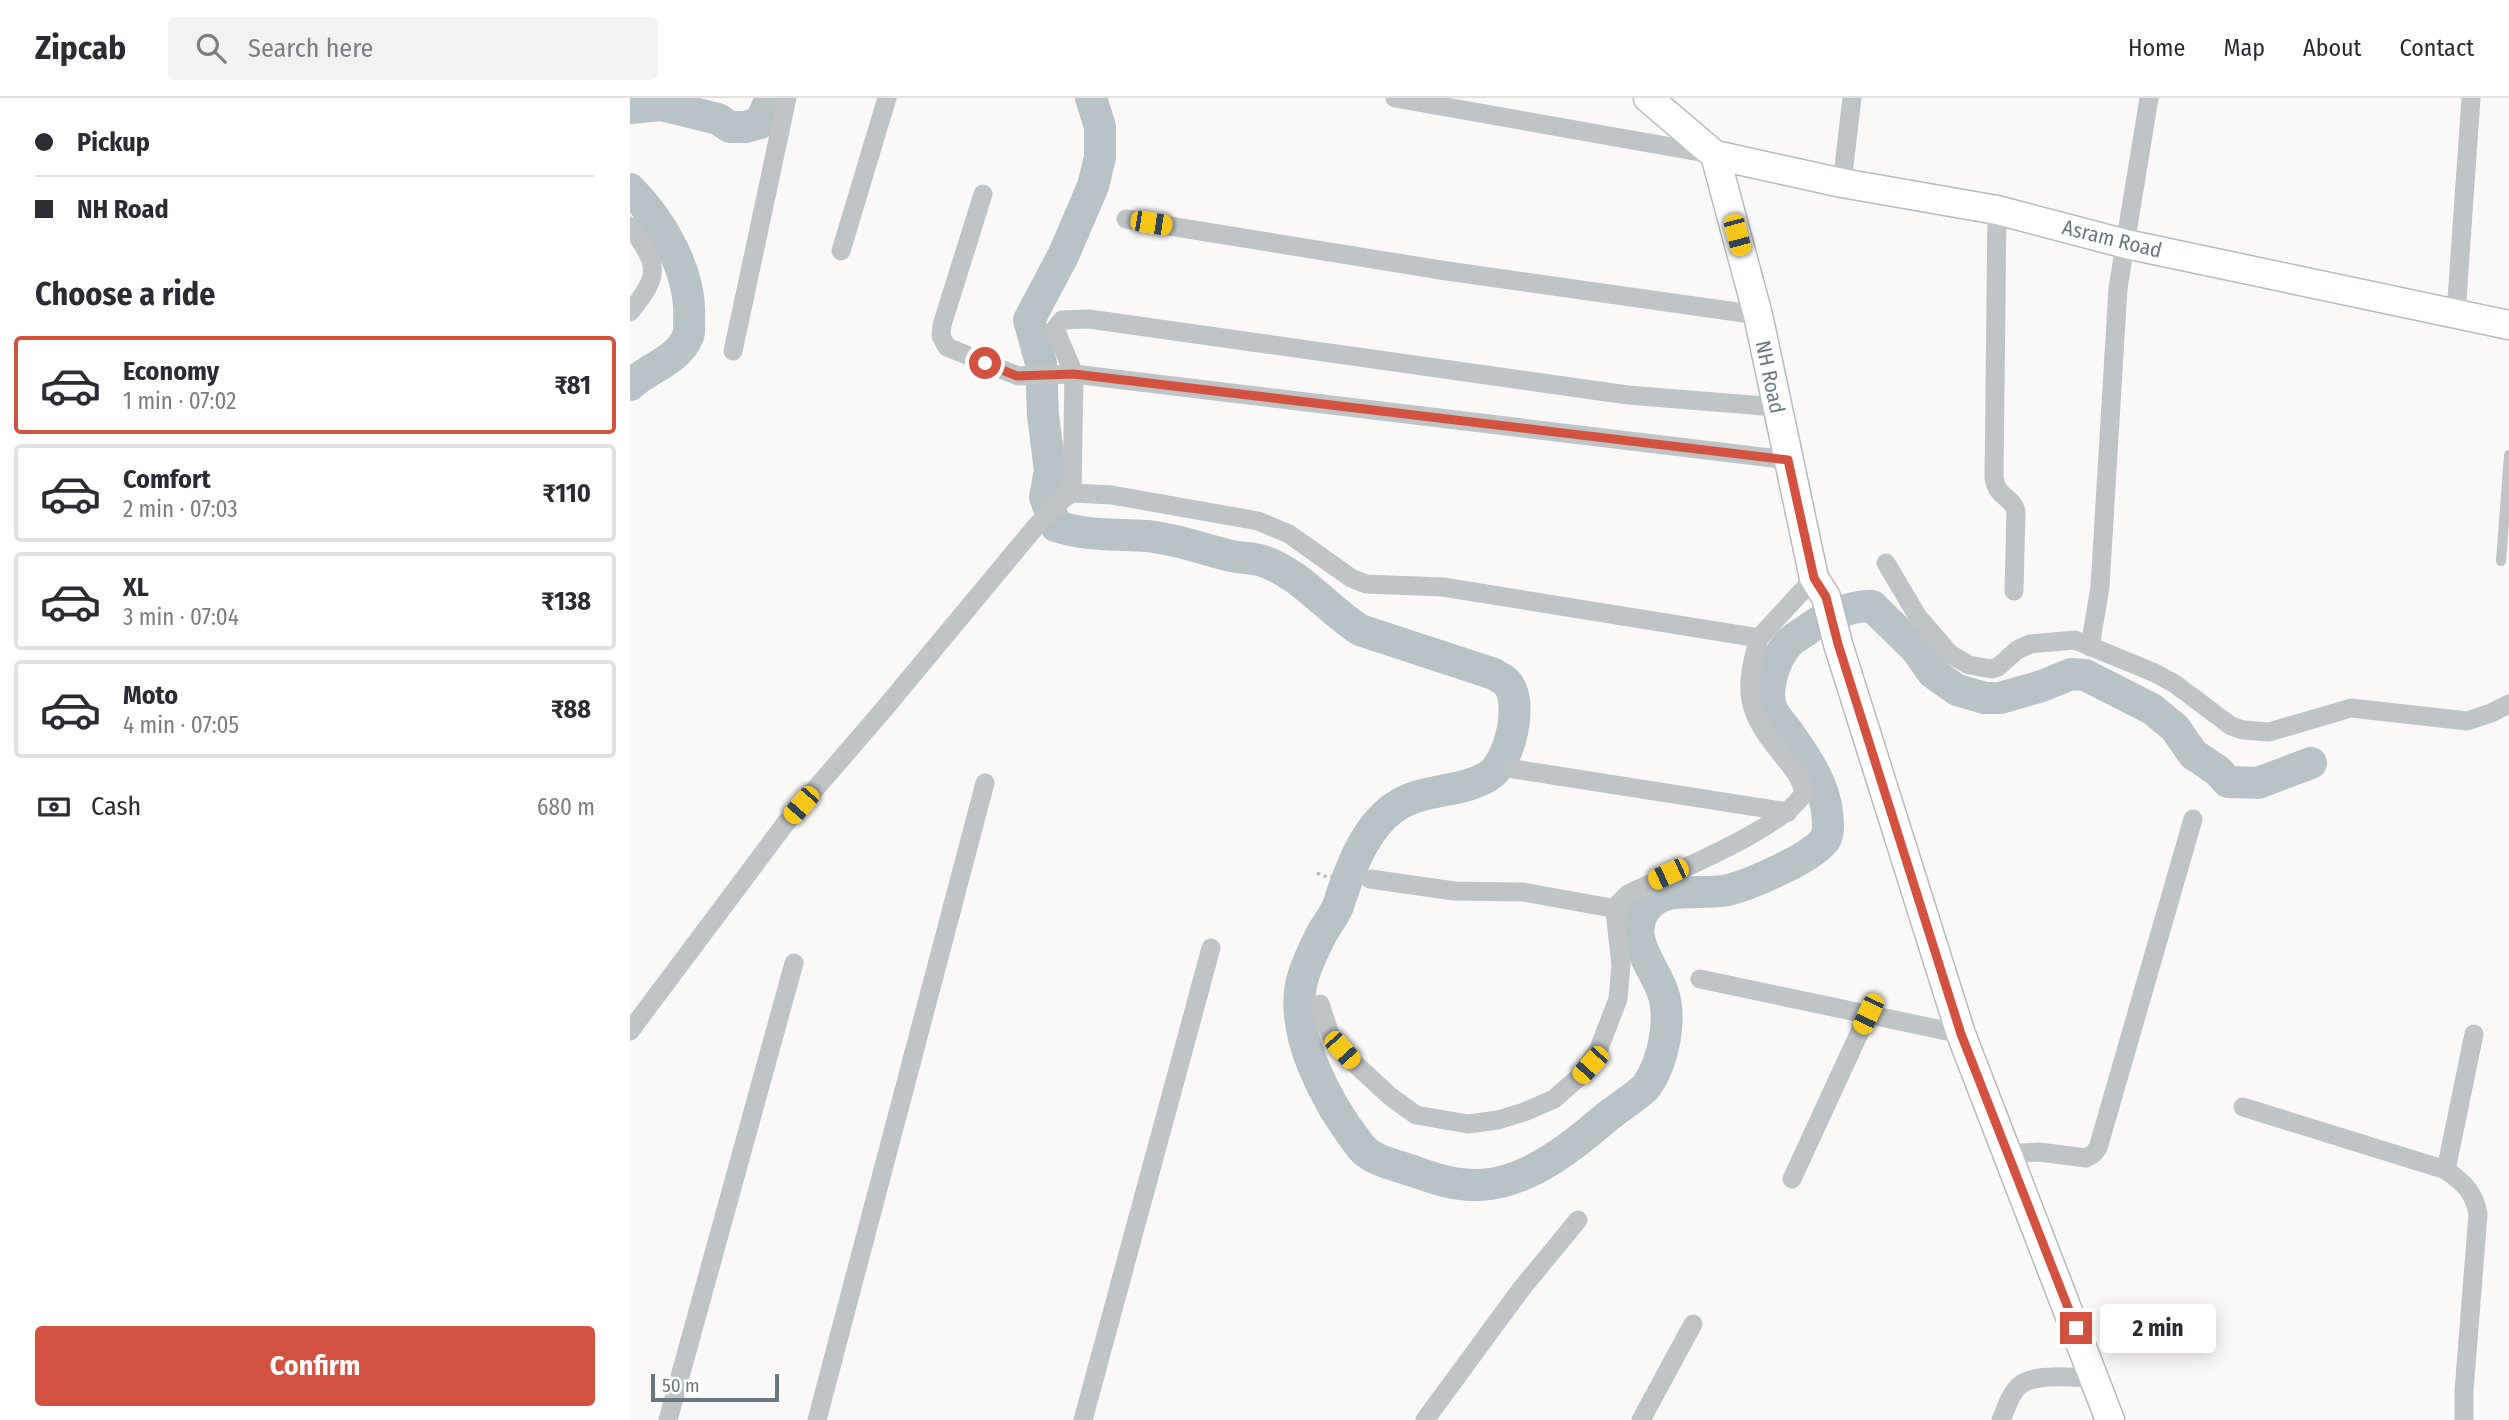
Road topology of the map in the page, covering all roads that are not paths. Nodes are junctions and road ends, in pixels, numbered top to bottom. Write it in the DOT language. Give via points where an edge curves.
graph roads {
  1 [pos="787,98"];
  2 [pos="887,98"];
  3 [pos="1395,98"];
  4 [pos="1648,98"];
  5 [pos="1852,98"];
  6 [pos="2149,98"];
  7 [pos="2471,98"];
  8 [pos="1716,155"];
  9 [pos="1842,183"];
  10 [pos="983,194"];
  11 [pos="1997,210"];
  12 [pos="1126,219"];
  13 [pos="630,226"];
  14 [pos="2126,244"];
  15 [pos="841,251"];
  16 [pos="630,312"];
  17 [pos="2456,314"];
  18 [pos="1758,315"];
  19 [pos="2509,325"];
  20 [pos="733,351"];
  21 [pos="1065,375"];
  22 [pos="1776,407"];
  23 [pos="2509,455"];
  24 [pos="1788,460"];
  25 [pos="1068,496"];
  26 [pos="2501,561"];
  27 [pos="1886,562"];
  28 [pos="1820,587"];
  29 [pos="2014,591"];
  30 [pos="1759,638"];
  31 [pos="2090,647"];
  32 [pos="2509,704"];
  33 [pos="1514,769"];
  34 [pos="985,783"];
  35 [pos="1788,812"];
  36 [pos="2193,819"];
  37 [pos="1370,879"];
  38 [pos="1617,909"];
  39 [pos="1211,948"];
  40 [pos="794,963"];
  41 [pos="1700,979"];
  42 [pos="1320,1004"];
  43 [pos="1868,1014"];
  44 [pos="630,1031"];
  45 [pos="1961,1034"];
  46 [pos="2474,1034"];
  47 [pos="2243,1107"];
  48 [pos="2009,1154"];
  49 [pos="2446,1170"];
  50 [pos="1792,1179"];
  51 [pos="1578,1220"];
  52 [pos="1693,1324"];
  53 [pos="2095,1378"];
  54 [pos="668,1420"];
  55 [pos="817,1420"];
  56 [pos="1083,1420"];
  57 [pos="1425,1420"];
  58 [pos="1641,1420"];
  59 [pos="2001,1420"];
  60 [pos="2110,1420"];
  61 [pos="2464,1420"];
  1 -- 20 [label="street"];
  2 -- 15 [label="street"];
  3 -- 8 [label="street"];
  4 -- 8 [label="main road"];
  5 -- 9 [label="street"];
  6 -- 14 [label="street"];
  7 -- 17 [label="street"];
  8 -- 9 [label="main road, Asram Road"];
  8 -- 18 [label="main road, NH Road"];
  9 -- 11 [label="main road, Asram Road"];
  10 -- 21 [label="street" via="942,325 943,342 1017,376"];
  11 -- 14 [label="main road, Asram Road"];
  11 -- 29 [label="street" via="1994,478 1997,490 2016,511"];
  12 -- 18 [label="street"];
  13 -- 16 [label="street" via="646,248 654,272"];
  14 -- 17 [label="main road, Asram Road"];
  14 -- 31 [label="street" via="2118,288 2100,587"];
  17 -- 19 [label="main road, Asram Road"];
  18 -- 22 [label="main road, NH Road"];
  21 -- 22 [label="street" via="1055,329 1062,320 1089,319 1628,395"];
  21 -- 24 [label="street"];
  21 -- 25 [label="street"];
  22 -- 24 [label="main road, NH Road"];
  23 -- 26 [label="lane"];
  24 -- 28 [label="main road, NH Road"];
  25 -- 30 [label="street" via="1112,495 1258,521 1289,534 1366,584 1443,587"];
  25 -- 44 [label="street" via="1037,525 785,824"];
  27 -- 31 [label="street" via="1918,617 1951,654 1969,665 1998,667 2030,644 2075,640"];
  28 -- 30 [label="street"];
  28 -- 45 [label="main road, NH Road"];
  30 -- 35 [label="street" via="1750,705 1767,737 1799,776 1804,792"];
  31 -- 32 [label="street" via="2155,673 2243,730 2269,732 2351,708 2467,720"];
  33 -- 35 [label="street"];
  34 -- 55 [label="street"];
  35 -- 38 [label="street" via="1747,837 1628,894"];
  36 -- 48 [label="street" via="2098,1148 2086,1158 2039,1152"];
  37 -- 38 [label="street" via="1454,891 1522,892"];
  38 -- 42 [label="street" via="1618,999 1598,1051 1590,1065 1554,1099 1498,1120 1468,1124 1416,1115 1381,1088 1331,1037"];
  39 -- 56 [label="street"];
  40 -- 54 [label="street"];
  41 -- 43 [label="street"];
  43 -- 45 [label="street"];
  43 -- 50 [label="street"];
  45 -- 48 [label="main road"];
  46 -- 49 [label="street"];
  47 -- 49 [label="street"];
  48 -- 53 [label="main road"];
  49 -- 61 [label="street" via="2468,1186 2478,1214"];
  51 -- 57 [label="street"];
  52 -- 58 [label="street"];
  53 -- 59 [label="street" via="2030,1379 2012,1394"];
  53 -- 60 [label="main road"];
}
